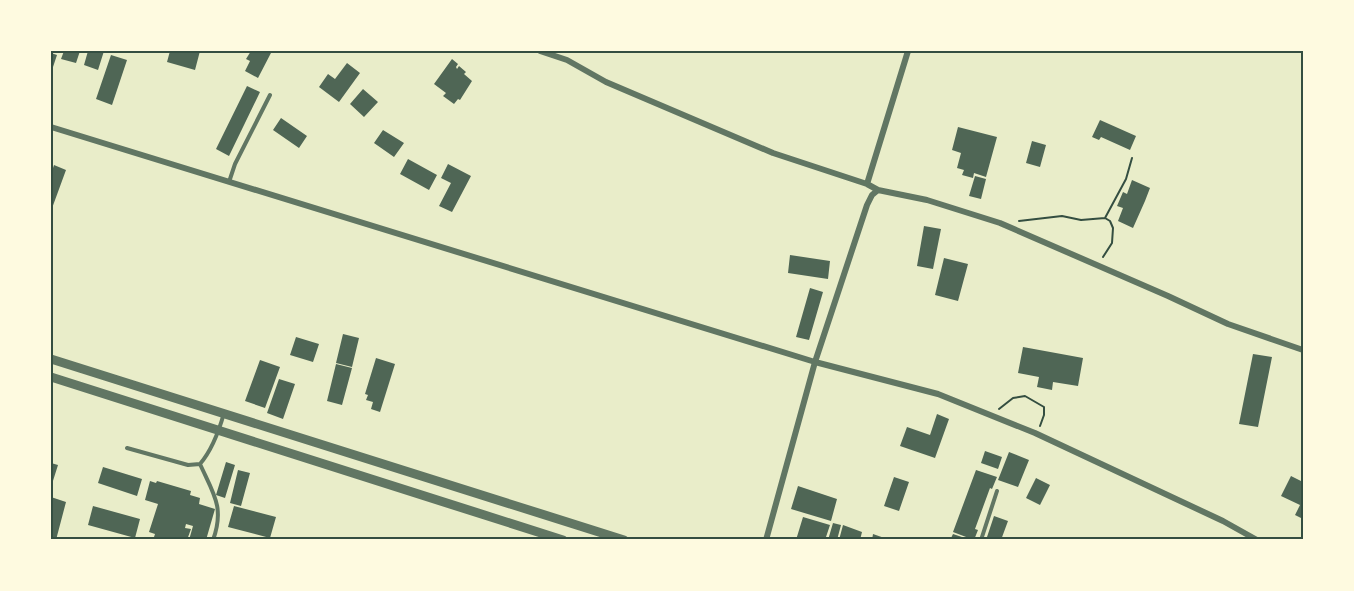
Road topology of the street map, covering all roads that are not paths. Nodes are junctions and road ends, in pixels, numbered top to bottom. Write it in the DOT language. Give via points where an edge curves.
graph roads {
  1 [pos="540,51"];
  2 [pos="908,51"];
  3 [pos="270,95"];
  4 [pos="51,127"];
  5 [pos="229,182"];
  6 [pos="867,184"];
  7 [pos="878,190"];
  8 [pos="1303,350"];
  9 [pos="51,359"];
  10 [pos="815,362"];
  11 [pos="51,377"];
  12 [pos="224,412"];
  13 [pos="219,430"];
  14 [pos="127,448"];
  15 [pos="200,464"];
  16 [pos="997,491"];
  17 [pos="213,540"];
  18 [pos="563,540"];
  19 [pos="624,540"];
  20 [pos="766,540"];
  21 [pos="981,540"];
  22 [pos="1257,540"];
  1 -- 6 [label="street" via="773,153"];
  2 -- 6 [label="street"];
  3 -- 5 [label="lane"];
  4 -- 5 [label="street"];
  5 -- 10 [label="street"];
  6 -- 7 [label="street"];
  7 -- 8 [label="street" via="927,200 1000,223 1228,324"];
  7 -- 10 [label="street" via="867,205"];
  9 -- 12 [label="street"];
  10 -- 20 [label="street"];
  10 -- 22 [label="street" via="938,393 1035,433"];
  11 -- 13 [label="street"];
  12 -- 13 [label="lane"];
  12 -- 19 [label="street"];
  13 -- 15 [label="lane"];
  13 -- 18 [label="street"];
  14 -- 15 [label="lane" via="188,465"];
  15 -- 17 [label="lane" via="219,506"];
  16 -- 21 [label="lane"];
}
